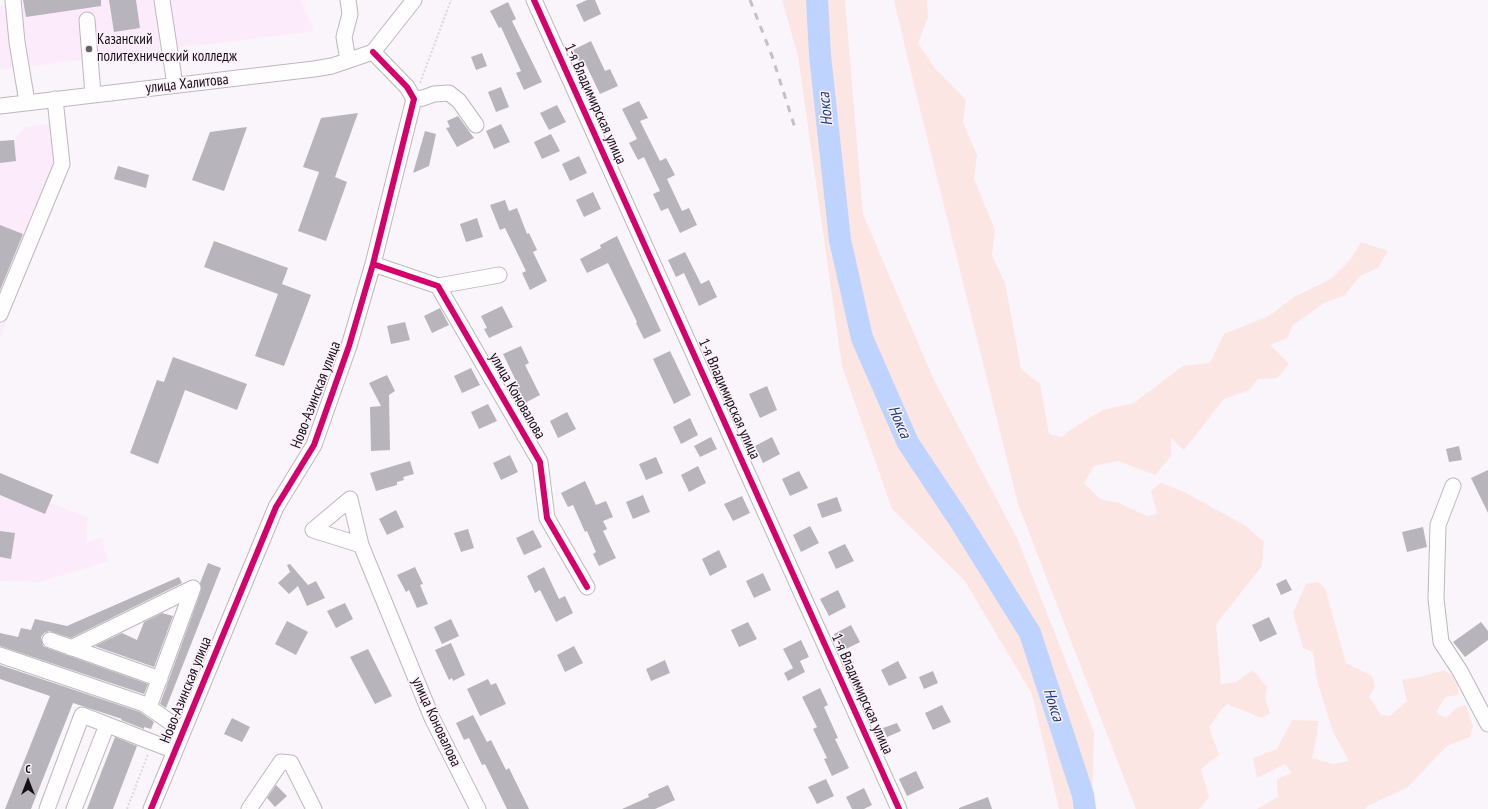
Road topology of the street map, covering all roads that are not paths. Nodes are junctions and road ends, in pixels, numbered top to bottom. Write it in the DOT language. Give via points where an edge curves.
graph roads {
  1 [pos="13,0"];
  2 [pos="162,0"];
  3 [pos="348,0"];
  4 [pos="414,0"];
  5 [pos="534,0"];
  6 [pos="87,20"];
  7 [pos="372,52"];
  8 [pos="348,60"];
  9 [pos="175,85"];
  10 [pos="93,94"];
  11 [pos="56,99"];
  12 [pos="414,99"];
  13 [pos="27,102"];
  14 [pos="0,106"];
  15 [pos="476,125"];
  16 [pos="373,264"];
  17 [pos="499,275"];
  18 [pos="438,286"];
  19 [pos="0,314"];
  20 [pos="1453,486"];
  21 [pos="361,545"];
  22 [pos="587,587"];
  23 [pos="50,640"];
  24 [pos="71,648"];
  25 [pos="0,656"];
  26 [pos="160,679"];
  27 [pos="149,707"];
  28 [pos="1488,724"];
  29 [pos="107,725"];
  30 [pos="183,731"];
  31 [pos="175,751"];
  32 [pos="47,809"];
  33 [pos="74,809"];
  34 [pos="151,809"];
  35 [pos="249,809"];
  36 [pos="314,809"];
  37 [pos="478,809"];
  38 [pos="899,809"];
  1 -- 13 [label="street"];
  2 -- 9 [label="street"];
  3 -- 8 [label="street" via="350,14 344,37"];
  4 -- 7 [label="street"];
  5 -- 38 [label="street, 1-я Владимирская улица"];
  6 -- 10 [label="street"];
  7 -- 8 [label="street, улица Халитова"];
  7 -- 12 [label="street" via="407,87"];
  8 -- 9 [label="street, улица Халитова" via="314,69"];
  9 -- 10 [label="street, улица Халитова"];
  10 -- 11 [label="street, улица Халитова"];
  11 -- 13 [label="street, улица Халитова"];
  11 -- 19 [label="street" via="62,164"];
  12 -- 15 [label="street" via="449,93 459,101"];
  12 -- 16 [label="street, Ново-Азинская улица"];
  13 -- 14 [label="street, улица Халитова"];
  16 -- 18 [label="street"];
  16 -- 30 [label="street, Ново-Азинская улица" via="349,346 314,445 276,507"];
  17 -- 18 [label="street"];
  18 -- 22 [label="street, улица Коновалова" via="540,462 547,518"];
  20 -- 28 [label="street" via="1438,525 1436,600 1441,642 1460,671"];
  21 -- 37 [label="street, улица Коновалова" via="432,718"];
  23 -- 24 [label="street"];
  24 -- 26 [label="street"];
  24 -- 26 [label="street" via="193,588"];
  25 -- 27 [label="street"];
  26 -- 27 [label="street"];
  27 -- 30 [label="street"];
  29 -- 31 [label="street"];
  29 -- 32 [label="street" via="82,715"];
  29 -- 33 [label="street"];
  30 -- 31 [label="street, Ново-Азинская улица"];
  31 -- 34 [label="street, Ново-Азинская улица"];
  35 -- 36 [label="street" via="281,762 291,763"];
}
